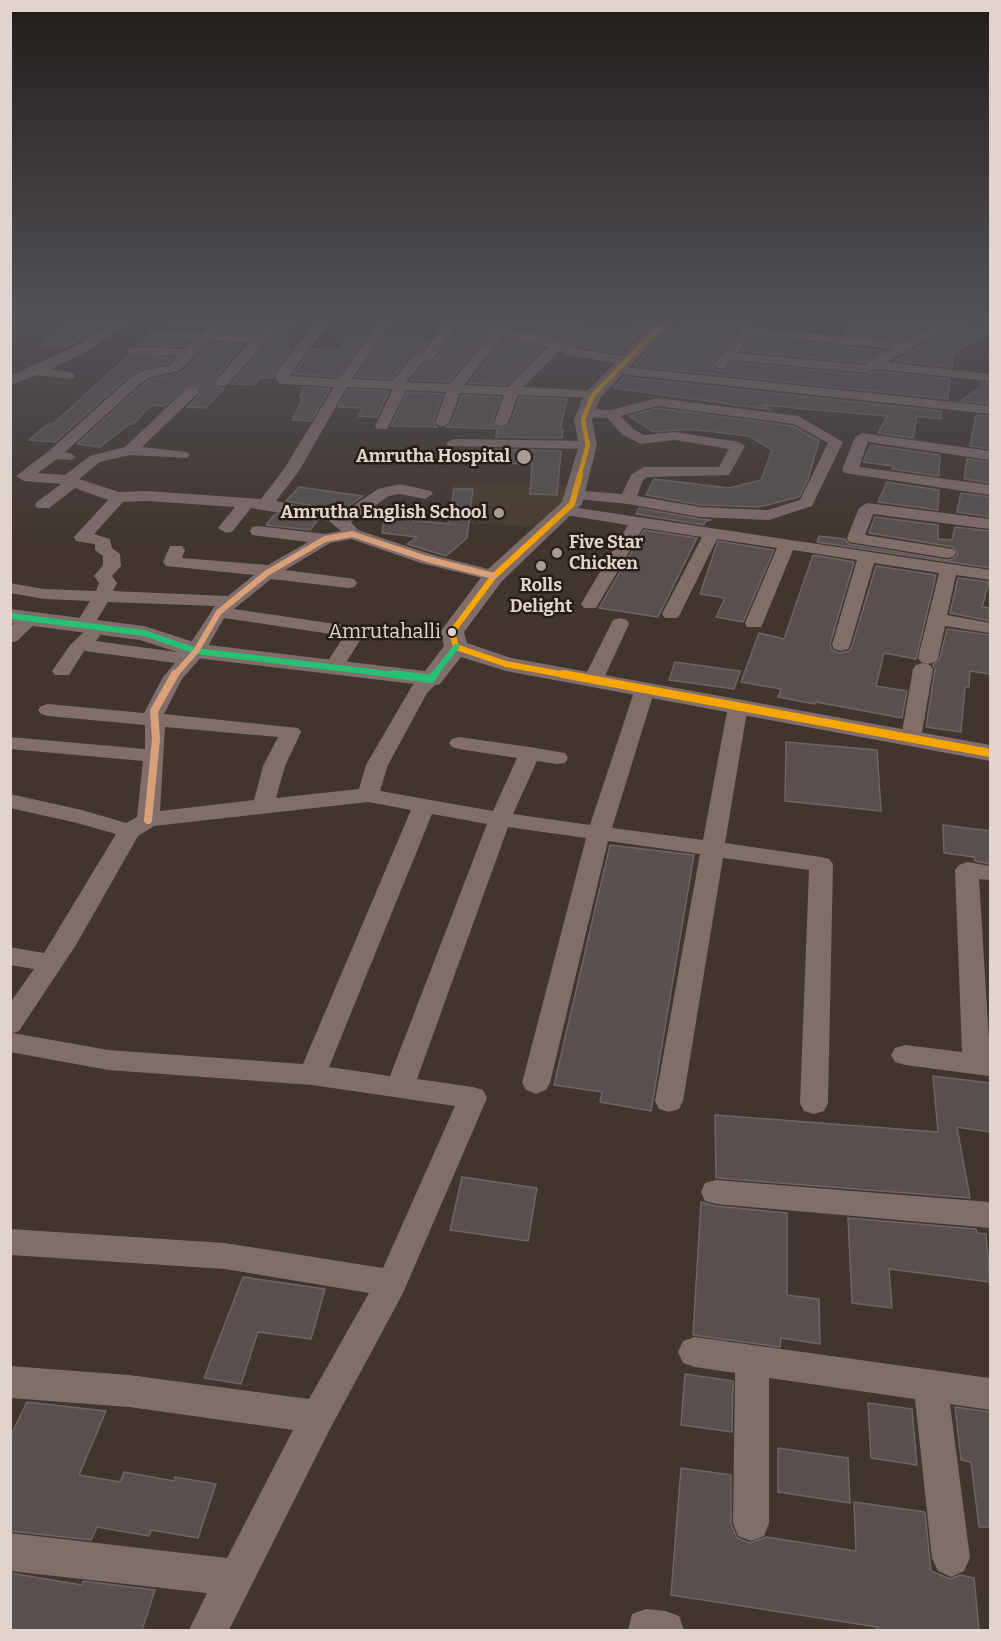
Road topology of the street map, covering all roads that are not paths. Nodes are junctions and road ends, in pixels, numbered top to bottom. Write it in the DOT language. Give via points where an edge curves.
graph roads {
  1 [pos="120,395"];
  2 [pos="188,395"];
  3 [pos="336,395"];
  4 [pos="395,395"];
  5 [pos="452,395"];
  6 [pos="511,395"];
  7 [pos="530,395"];
  8 [pos="600,395"];
  9 [pos="841,395"];
  10 [pos="962,395"];
  11 [pos="944,406"];
  12 [pos="588,410"];
  13 [pos="990,410"];
  14 [pos="610,414"];
  15 [pos="442,423"];
  16 [pos="501,423"];
  17 [pos="382,426"];
  18 [pos="453,443"];
  19 [pos="588,445"];
  20 [pos="130,450"];
  21 [pos="54,454"];
  22 [pos="990,454"];
  23 [pos="182,455"];
  24 [pos="90,461"];
  25 [pos="17,481"];
  26 [pos="71,481"];
  27 [pos="990,490"];
  28 [pos="425,494"];
  29 [pos="119,497"];
  30 [pos="628,499"];
  31 [pos="247,503"];
  32 [pos="569,503"];
  33 [pos="266,504"];
  34 [pos="43,505"];
  35 [pos="638,522"];
  36 [pos="990,524"];
  37 [pos="226,528"];
  38 [pos="346,528"];
  39 [pos="258,531"];
  40 [pos="712,533"];
  41 [pos="325,539"];
  42 [pos="787,544"];
  43 [pos="176,550"];
  44 [pos="867,557"];
  45 [pos="948,561"];
  46 [pos="225,568"];
  47 [pos="270,572"];
  48 [pos="990,575"];
  49 [pos="494,576"];
  50 [pos="348,583"];
  51 [pos="10,588"];
  52 [pos="102,597"];
  53 [pos="220,604"];
  54 [pos="590,604"];
  55 [pos="671,614"];
  56 [pos="20,618"];
  57 [pos="937,620"];
  58 [pos="754,623"];
  59 [pos="620,624"];
  60 [pos="990,628"];
  61 [pos="88,633"];
  62 [pos="10,637"];
  63 [pos="842,645"];
  64 [pos="456,647"];
  65 [pos="193,655"];
  66 [pos="334,667"];
  67 [pos="62,671"];
  68 [pos="431,679"];
  69 [pos="593,680"];
  70 [pos="645,689"];
  71 [pos="738,706"];
  72 [pos="48,710"];
  73 [pos="155,720"];
  74 [pos="912,738"];
  75 [pos="10,743"];
  76 [pos="459,743"];
  77 [pos="530,753"];
  78 [pos="990,753"];
  79 [pos="154,756"];
  80 [pos="557,758"];
  81 [pos="368,795"];
  82 [pos="10,801"];
  83 [pos="263,806"];
  84 [pos="424,807"];
  85 [pos="500,819"];
  86 [pos="138,826"];
  87 [pos="599,833"];
  88 [pos="713,849"];
  89 [pos="990,873"];
  90 [pos="10,956"];
  91 [pos="981,958"];
  92 [pos="49,963"];
  93 [pos="10,1024"];
  94 [pos="10,1042"];
  95 [pos="905,1055"];
  96 [pos="983,1066"];
  97 [pos="312,1075"];
  98 [pos="536,1083"];
  99 [pos="400,1087"];
  100 [pos="669,1101"];
  101 [pos="814,1103"];
  102 [pos="716,1192"];
  103 [pos="990,1215"];
  104 [pos="10,1242"];
  105 [pos="392,1283"];
  106 [pos="695,1352"];
  107 [pos="752,1360"];
  108 [pos="10,1382"];
  109 [pos="931,1386"];
  110 [pos="990,1394"];
  111 [pos="318,1417"];
  112 [pos="751,1523"];
  113 [pos="10,1552"];
  114 [pos="951,1558"];
  115 [pos="237,1578"];
  116 [pos="207,1630"];
  1 -- 21 [label="street"];
  2 -- 20 [label="street"];
  3 -- 33 [label="street" via="291,471"];
  4 -- 17 [label="street"];
  5 -- 15 [label="street"];
  6 -- 16 [label="street"];
  7 -- 12 [label="street"];
  8 -- 12 [label="street"];
  9 -- 11 [label="street"];
  10 -- 11 [label="street"];
  11 -- 13 [label="street"];
  12 -- 14 [label="street" via="601,420"];
  12 -- 19 [label="street"];
  14 -- 30 [label="street" via="641,440 675,436 738,446 724,472 643,472 636,478"];
  14 -- 30 [label="street" via="657,402 798,420 836,442 806,503 769,515 700,512"];
  18 -- 19 [label="street"];
  19 -- 32 [label="street"];
  20 -- 23 [label="street"];
  20 -- 24 [label="street"];
  21 -- 24 [label="street"];
  21 -- 25 [label="street"];
  22 -- 27 [label="street" via="862,437 850,470"];
  24 -- 26 [label="street"];
  25 -- 26 [label="street"];
  26 -- 29 [label="street"];
  26 -- 34 [label="street"];
  28 -- 38 [label="street" via="400,489 384,492"];
  29 -- 31 [label="street"];
  29 -- 52 [label="street" via="82,537 100,540 104,550 111,554 112,566 103,576 108,583"];
  30 -- 32 [label="street"];
  31 -- 33 [label="street"];
  31 -- 37 [label="street"];
  32 -- 35 [label="street"];
  32 -- 49 [label="street"];
  33 -- 38 [label="street" via="334,517"];
  35 -- 40 [label="street"];
  35 -- 54 [label="street"];
  36 -- 45 [label="street" via="867,508 855,538"];
  38 -- 41 [label="street"];
  38 -- 49 [label="street" via="427,559"];
  39 -- 41 [label="street"];
  40 -- 42 [label="street"];
  40 -- 55 [label="street"];
  41 -- 47 [label="street"];
  42 -- 44 [label="street"];
  42 -- 58 [label="street"];
  43 -- 46 [label="street" via="172,562"];
  44 -- 45 [label="street"];
  44 -- 63 [label="street"];
  45 -- 48 [label="street"];
  45 -- 57 [label="street"];
  46 -- 47 [label="street"];
  46 -- 53 [label="street"];
  47 -- 50 [label="street"];
  47 -- 53 [label="street"];
  49 -- 64 [label="street" via="452,632"];
  51 -- 52 [label="street"];
  52 -- 53 [label="street"];
  52 -- 61 [label="street"];
  53 -- 65 [label="street"];
  53 -- 66 [label="street" via="356,632"];
  56 -- 61 [label="street"];
  56 -- 62 [label="street"];
  57 -- 60 [label="street"];
  57 -- 74 [label="street"];
  59 -- 69 [label="street"];
  61 -- 65 [label="street" via="144,633"];
  61 -- 67 [label="street"];
  64 -- 68 [label="street"];
  64 -- 69 [label="street" via="506,664"];
  65 -- 66 [label="street"];
  65 -- 73 [label="street" via="159,702"];
  66 -- 68 [label="street"];
  68 -- 81 [label="street" via="419,690 377,765"];
  69 -- 70 [label="street"];
  70 -- 71 [label="street"];
  70 -- 87 [label="street"];
  71 -- 74 [label="street"];
  71 -- 88 [label="street"];
  72 -- 73 [label="street"];
  73 -- 79 [label="street"];
  73 -- 83 [label="street" via="291,732 274,766"];
  74 -- 78 [label="street"];
  75 -- 79 [label="street"];
  76 -- 77 [label="street"];
  77 -- 80 [label="street"];
  77 -- 85 [label="street"];
  79 -- 86 [label="street"];
  81 -- 83 [label="street"];
  81 -- 84 [label="street"];
  82 -- 86 [label="street"];
  83 -- 86 [label="street"];
  84 -- 85 [label="street"];
  84 -- 97 [label="street"];
  85 -- 87 [label="street"];
  85 -- 99 [label="street"];
  86 -- 92 [label="street"];
  87 -- 88 [label="street"];
  87 -- 98 [label="street"];
  88 -- 100 [label="street"];
  88 -- 101 [label="street" via="820,864"];
  89 -- 91 [label="street" via="967,870"];
  90 -- 92 [label="street"];
  91 -- 96 [label="street"];
  92 -- 93 [label="street"];
  94 -- 97 [label="street" via="108,1060"];
  95 -- 96 [label="street"];
  97 -- 99 [label="street"];
  99 -- 105 [label="street" via="473,1098"];
  102 -- 103 [label="street"];
  104 -- 105 [label="street" via="225,1257"];
  105 -- 111 [label="street"];
  106 -- 107 [label="street"];
  107 -- 109 [label="street"];
  107 -- 112 [label="street"];
  108 -- 111 [label="street" via="129,1391"];
  109 -- 110 [label="street"];
  109 -- 114 [label="street"];
  111 -- 115 [label="street"];
  113 -- 115 [label="street"];
  115 -- 116 [label="street"];
}
